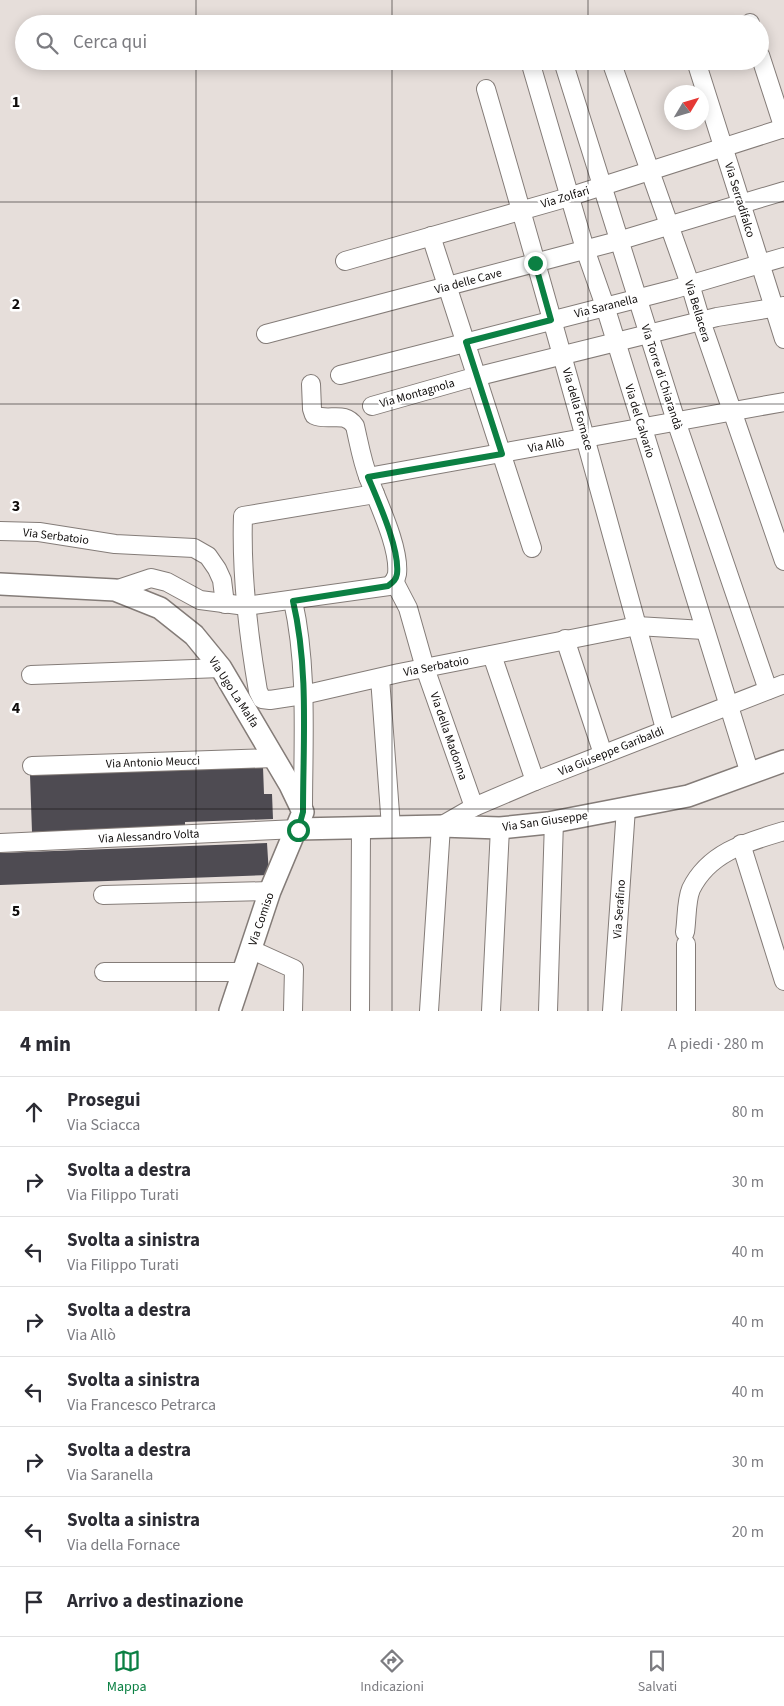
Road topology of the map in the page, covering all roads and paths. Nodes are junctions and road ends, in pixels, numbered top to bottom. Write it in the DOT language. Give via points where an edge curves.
graph roads {
  1 [pos="533,70"];
  2 [pos="566,70"];
  3 [pos="614,70"];
  4 [pos="699,70"];
  5 [pos="765,70"];
  6 [pos="486,89"];
  7 [pos="784,128"];
  8 [pos="725,148"];
  9 [pos="648,171"];
  10 [pos="601,186"];
  11 [pos="784,191"];
  12 [pos="571,196"];
  13 [pos="740,204"];
  14 [pos="522,210"];
  15 [pos="670,225"];
  16 [pos="431,236"];
  17 [pos="618,241"];
  18 [pos="585,249"];
  19 [pos="784,257"];
  20 [pos="345,261"];
  21 [pos="535,263"];
  22 [pos="760,264"];
  23 [pos="690,284"];
  24 [pos="447,286"];
  25 [pos="638,298"];
  26 [pos="605,306"];
  27 [pos="779,307"];
  28 [pos="551,320"];
  29 [pos="701,321"];
  30 [pos="266,334"];
  31 [pos="648,334"];
  32 [pos="784,339"];
  33 [pos="466,342"];
  34 [pos="616,342"];
  35 [pos="562,356"];
  36 [pos="340,375"];
  37 [pos="477,377"];
  38 [pos="311,384"];
  39 [pos="784,402"];
  40 [pos="372,406"];
  41 [pos="732,411"];
  42 [pos="676,421"];
  43 [pos="642,427"];
  44 [pos="587,437"];
  45 [pos="502,454"];
  46 [pos="368,477"];
  47 [pos="375,494"];
  48 [pos="0,531"];
  49 [pos="532,548"];
  50 [pos="784,562"];
  51 [pos="394,581"];
  52 [pos="0,584"];
  53 [pos="115,590"];
  54 [pos="293,601"];
  55 [pos="224,604"];
  56 [pos="246,606"];
  57 [pos="637,626"];
  58 [pos="704,630"];
  59 [pos="565,639"];
  60 [pos="492,655"];
  61 [pos="221,668"];
  62 [pos="425,668"];
  63 [pos="30,675"];
  64 [pos="380,678"];
  65 [pos="776,687"];
  66 [pos="303,695"];
  67 [pos="727,705"];
  68 [pos="665,729"];
  69 [pos="603,754"];
  70 [pos="274,758"];
  71 [pos="784,761"];
  72 [pos="32,766"];
  73 [pos="750,774"];
  74 [pos="535,780"];
  75 [pos="474,807"];
  76 [pos="626,808"];
  77 [pos="300,821"];
  78 [pos="554,822"];
  79 [pos="441,826"];
  80 [pos="391,827"];
  81 [pos="361,828"];
  82 [pos="500,828"];
  83 [pos="784,831"];
  84 [pos="0,843"];
  85 [pos="741,844"];
  86 [pos="270,891"];
  87 [pos="103,895"];
  88 [pos="250,949"];
  89 [pos="104,972"];
  90 [pos="243,972"];
  91 [pos="784,981"];
  92 [pos="230,1011"];
  93 [pos="293,1011"];
  94 [pos="360,1011"];
  95 [pos="430,1011"];
  96 [pos="491,1011"];
  97 [pos="548,1011"];
  98 [pos="612,1011"];
  99 [pos="686,1011"];
  1 -- 12 [label="street, Via del Calvario"];
  2 -- 10 [label="street, Via Torre di Chiarandà"];
  3 -- 9 [label="street, Via Bellacera"];
  4 -- 8 [label="street, Via Serradifalco"];
  5 -- 7 [label="street"];
  6 -- 14 [label="street, Via della Fornace"];
  7 -- 8 [label="street, Via Zolfari"];
  8 -- 9 [label="street, Via Zolfari"];
  8 -- 13 [label="street, Via Serradifalco"];
  9 -- 10 [label="street, Via Zolfari"];
  9 -- 15 [label="street, Via Bellacera"];
  10 -- 12 [label="street, Via Zolfari"];
  10 -- 17 [label="street, Via Torre di Chiarandà"];
  11 -- 13 [label="street, Via delle Cave"];
  12 -- 14 [label="street, Via Zolfari"];
  12 -- 18 [label="street, Via del Calvario"];
  13 -- 15 [label="street, Via delle Cave"];
  13 -- 22 [label="street, Via Serradifalco"];
  14 -- 16 [label="street, Via Zolfari"];
  14 -- 21 [label="street, Via della Fornace"];
  15 -- 17 [label="street, Via delle Cave"];
  15 -- 23 [label="street, Via Bellacera"];
  16 -- 20 [label="street, Via Zolfari"];
  16 -- 24 [label="street"];
  17 -- 18 [label="street, Via delle Cave"];
  17 -- 25 [label="street, Via Torre di Chiarandà"];
  18 -- 21 [label="street, Via delle Cave"];
  18 -- 26 [label="street, Via del Calvario"];
  19 -- 22 [label="street, Via Saranella"];
  21 -- 24 [label="street, Via delle Cave"];
  21 -- 28 [label="street, Via della Fornace"];
  22 -- 23 [label="street, Via Saranella"];
  22 -- 27 [label="street, Via Serradifalco"];
  23 -- 25 [label="street, Via Saranella"];
  23 -- 29 [label="street, Via Bellacera"];
  24 -- 30 [label="street, Via delle Cave"];
  24 -- 33 [label="street"];
  25 -- 26 [label="street, Via Saranella"];
  25 -- 31 [label="street, Via Torre di Chiarandà"];
  26 -- 28 [label="street, Via Saranella"];
  26 -- 34 [label="street, Via del Calvario"];
  27 -- 29 [label="street, Via Montagnola"];
  27 -- 32 [label="street, Via Serradifalco"];
  28 -- 33 [label="street, Via Saranella"];
  28 -- 35 [label="street, Via della Fornace"];
  29 -- 31 [label="street, Via Montagnola"];
  29 -- 41 [label="street, Via Bellacera"];
  31 -- 34 [label="street, Via Montagnola"];
  31 -- 42 [label="street, Via Torre di Chiarandà"];
  33 -- 36 [label="street, Via Saranella"];
  33 -- 37 [label="street"];
  34 -- 35 [label="street, Via Montagnola"];
  34 -- 43 [label="street, Via del Calvario"];
  35 -- 37 [label="street, Via Montagnola"];
  35 -- 44 [label="street, Via della Fornace"];
  37 -- 40 [label="street, Via Montagnola"];
  37 -- 45 [label="street"];
  38 -- 46 [label="street" via="314,415 341,416 355,426"];
  39 -- 41 [label="street, Via Allò"];
  41 -- 42 [label="street, Via Allò"];
  41 -- 50 [label="street, Via Bellacera"];
  42 -- 43 [label="street, Via Allò"];
  42 -- 65 [label="street, Via Torre di Chiarandà"];
  43 -- 44 [label="street, Via Allò"];
  43 -- 58 [label="street, Via del Calvario"];
  44 -- 45 [label="street, Via Allò"];
  44 -- 57 [label="street, Via della Fornace"];
  45 -- 46 [label="street, Via Allò"];
  45 -- 49 [label="street"];
  46 -- 47 [label="street"];
  47 -- 51 [label="street" via="397,561"];
  47 -- 56 [label="street" via="243,516"];
  48 -- 55 [label="street, Via Serbatoio" via="39,532 115,544 194,548 208,556 218,569"];
  51 -- 54 [label="street" via="388,586"];
  51 -- 62 [label="street, Via della Madonna" via="408,608"];
  52 -- 53 [label="street, Via Ugo La Malfa"];
  53 -- 55 [label="street" via="151,578 167,582 200,600"];
  53 -- 61 [label="street, Via Ugo La Malfa" via="160,608 194,635"];
  54 -- 56 [label="street"];
  54 -- 66 [label="street"];
  55 -- 56 [label="street"];
  56 -- 66 [label="street, Via Serbatoio" via="258,691 262,698 270,700"];
  57 -- 58 [label="street, Via Serbatoio"];
  57 -- 59 [label="street, Via Serbatoio"];
  57 -- 68 [label="street, Via della Fornace"];
  58 -- 67 [label="street, Via del Calvario"];
  59 -- 60 [label="street, Via Serbatoio"];
  59 -- 69 [label="street"];
  60 -- 62 [label="street, Via Serbatoio"];
  60 -- 74 [label="street"];
  61 -- 63 [label="street"];
  61 -- 70 [label="street, Via Ugo La Malfa"];
  62 -- 64 [label="street, Via Serbatoio"];
  62 -- 75 [label="street, Via della Madonna"];
  64 -- 66 [label="street, Via Serbatoio"];
  64 -- 80 [label="street"];
  65 -- 67 [label="street, Via Giuseppe Garibaldi"];
  66 -- 77 [label="street"];
  67 -- 68 [label="street, Via Giuseppe Garibaldi"];
  67 -- 73 [label="street, Via del Calvario"];
  68 -- 69 [label="street, Via Giuseppe Garibaldi"];
  69 -- 74 [label="street, Via Giuseppe Garibaldi"];
  70 -- 72 [label="street, Via Antonio Meucci"];
  70 -- 77 [label="street, Via Ugo La Malfa"];
  71 -- 73 [label="street, Via San Giuseppe"];
  73 -- 76 [label="street, Via San Giuseppe" via="688,796"];
  74 -- 75 [label="street, Via Giuseppe Garibaldi"];
  75 -- 79 [label="street, Via Giuseppe Garibaldi"];
  76 -- 78 [label="street, Via San Giuseppe"];
  76 -- 98 [label="street, Via Serafino"];
  77 -- 81 [label="street, Via San Giuseppe"];
  77 -- 84 [label="street, Via Alessandro Volta"];
  77 -- 86 [label="street, Via Comiso"];
  78 -- 82 [label="street, Via San Giuseppe"];
  78 -- 97 [label="street"];
  79 -- 80 [label="street, Via San Giuseppe"];
  79 -- 82 [label="street, Via San Giuseppe"];
  79 -- 95 [label="street"];
  80 -- 81 [label="street, Via San Giuseppe"];
  81 -- 94 [label="street"];
  82 -- 96 [label="street"];
  83 -- 85 [label="street"];
  85 -- 91 [label="street"];
  85 -- 99 [label="street" via="709,863 691,890 686,938"];
  86 -- 87 [label="street"];
  86 -- 88 [label="street, Via Comiso"];
  88 -- 90 [label="street, Via Comiso"];
  88 -- 93 [label="street" via="294,970"];
  89 -- 90 [label="street"];
  90 -- 92 [label="street, Via Comiso"];
}
